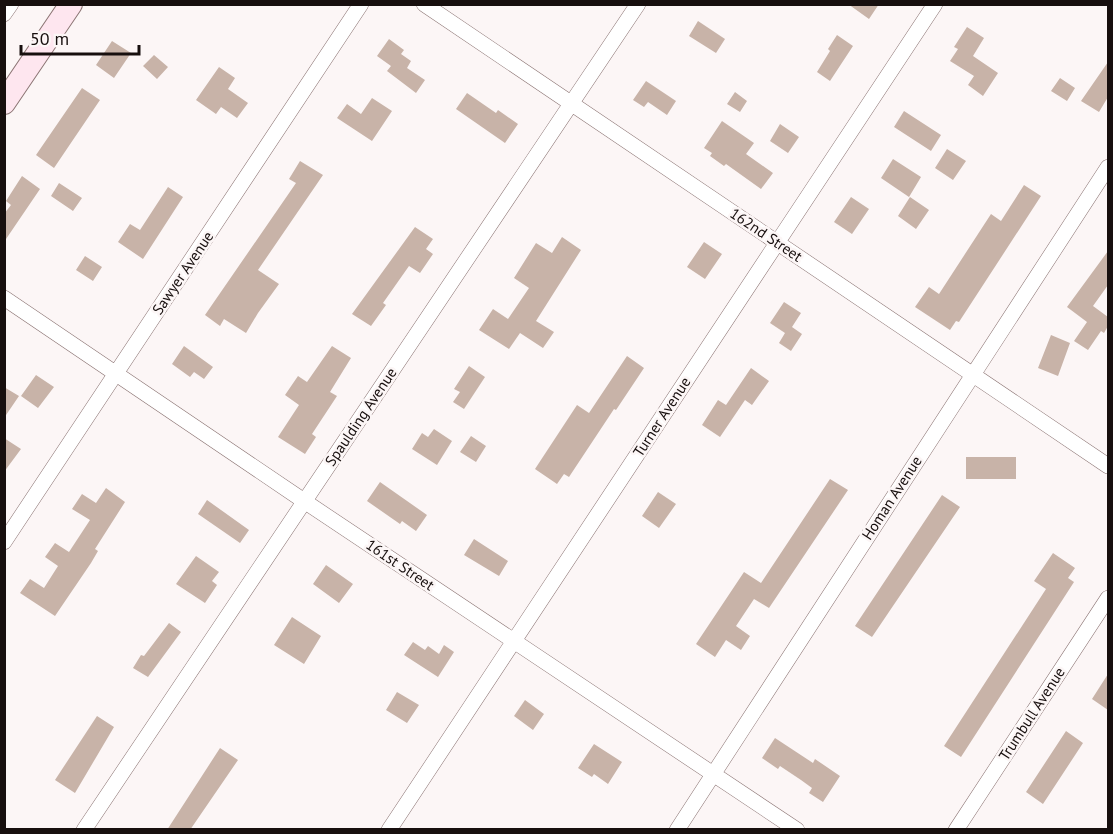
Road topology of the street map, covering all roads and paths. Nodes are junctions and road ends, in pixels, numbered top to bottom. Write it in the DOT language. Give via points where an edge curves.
graph roads {
  1 [pos="11,4"];
  2 [pos="71,4"];
  3 [pos="362,4"];
  4 [pos="424,4"];
  5 [pos="638,4"];
  6 [pos="935,4"];
  7 [pos="4,14"];
  8 [pos="4,104"];
  9 [pos="571,104"];
  10 [pos="1108,167"];
  11 [pos="777,243"];
  12 [pos="4,298"];
  13 [pos="117,373"];
  14 [pos="972,374"];
  15 [pos="1108,466"];
  16 [pos="304,501"];
  17 [pos="4,542"];
  18 [pos="1108,598"];
  19 [pos="514,641"];
  20 [pos="714,774"];
  21 [pos="84,830"];
  22 [pos="389,830"];
  23 [pos="677,830"];
  24 [pos="797,830"];
  25 [pos="956,830"];
  1 -- 7 [label="street"];
  2 -- 8 [label="main road"];
  3 -- 13 [label="street, Sawyer Avenue"];
  4 -- 9 [label="street, 162nd Street"];
  5 -- 9 [label="street, Spaulding Avenue"];
  6 -- 11 [label="street, Turner Avenue"];
  9 -- 11 [label="street, 162nd Street"];
  9 -- 16 [label="street, Spaulding Avenue"];
  10 -- 14 [label="street, Homan Avenue"];
  11 -- 14 [label="street, 162nd Street"];
  11 -- 19 [label="street, Turner Avenue"];
  12 -- 13 [label="street, 161st Street"];
  13 -- 16 [label="street, 161st Street"];
  13 -- 17 [label="street, Sawyer Avenue"];
  14 -- 15 [label="street, 162nd Street"];
  14 -- 20 [label="street, Homan Avenue"];
  16 -- 19 [label="street, 161st Street"];
  16 -- 21 [label="street, Spaulding Avenue"];
  18 -- 25 [label="street, Trumbull Avenue"];
  19 -- 20 [label="street, 161st Street"];
  19 -- 22 [label="street, Turner Avenue"];
  20 -- 23 [label="street, Homan Avenue"];
  20 -- 24 [label="street, 161st Street"];
}
